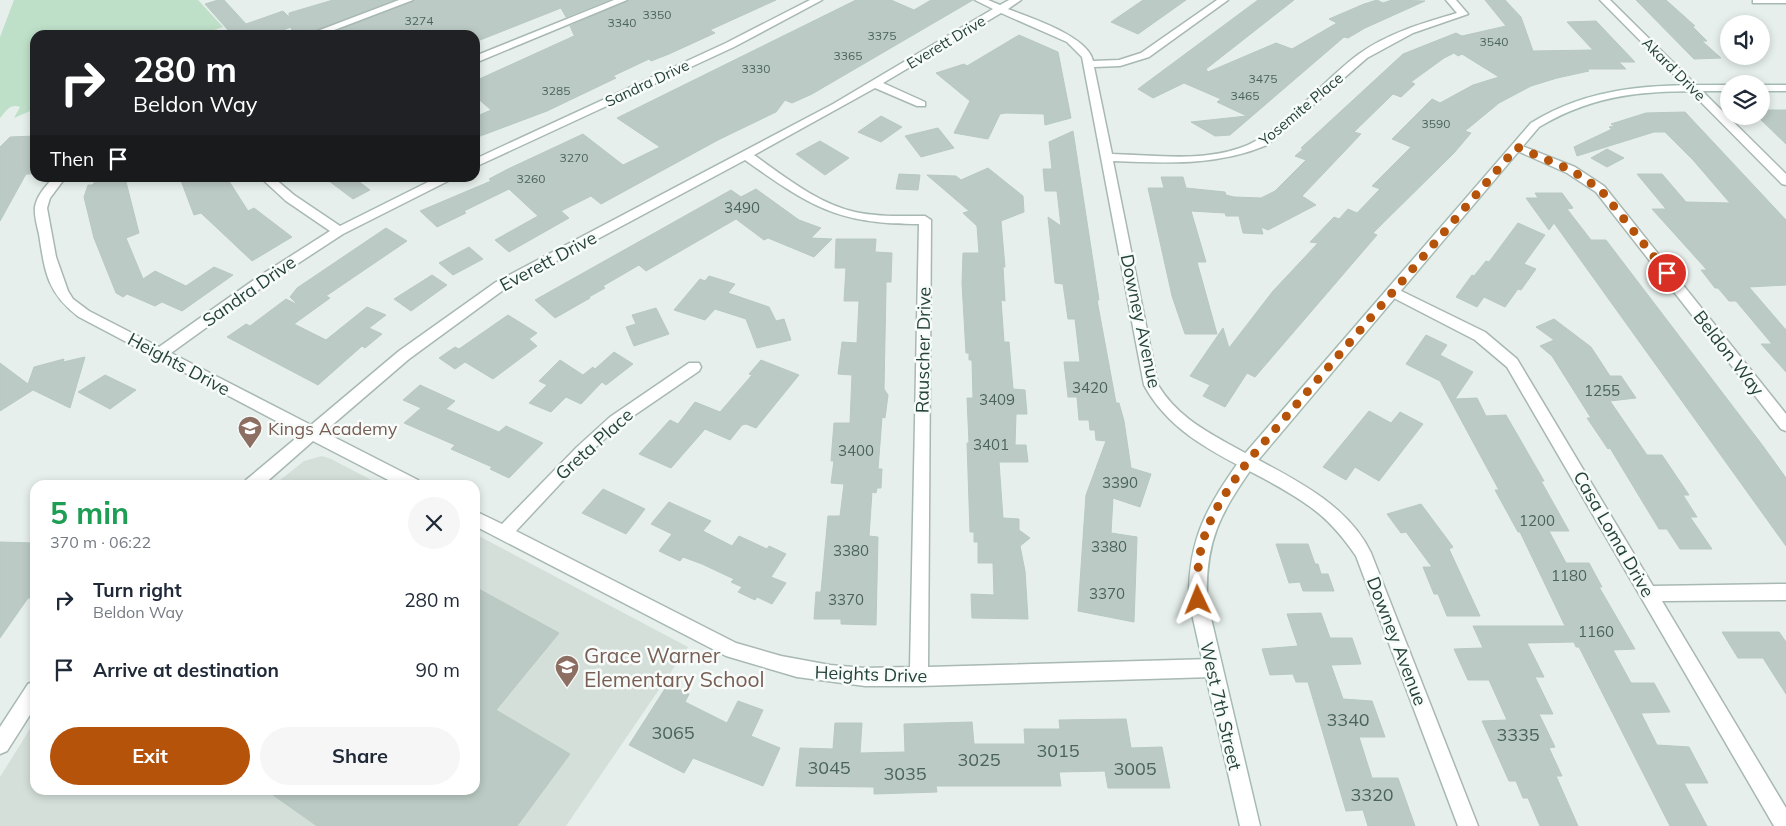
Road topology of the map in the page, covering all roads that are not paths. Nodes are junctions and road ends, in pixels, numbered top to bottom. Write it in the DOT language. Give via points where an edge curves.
graph roads {
  1 [pos="408,0"];
  2 [pos="622,0"];
  3 [pos="817,0"];
  4 [pos="980,0"];
  5 [pos="1016,0"];
  6 [pos="1223,0"];
  7 [pos="1451,0"];
  8 [pos="1605,0"];
  9 [pos="1786,1"];
  10 [pos="1756,2"];
  11 [pos="1001,9"];
  12 [pos="326,30"];
  13 [pos="480,58"];
  14 [pos="1090,64"];
  15 [pos="875,84"];
  16 [pos="1693,88"];
  17 [pos="1720,88"];
  18 [pos="1770,88"];
  19 [pos="1786,88"];
  20 [pos="921,104"];
  21 [pos="1517,147"];
  22 [pos="746,155"];
  23 [pos="1108,157"];
  24 [pos="480,161"];
  25 [pos="1786,181"];
  26 [pos="56,182"];
  27 [pos="270,182"];
  28 [pos="436,182"];
  29 [pos="339,231"];
  30 [pos="1393,292"];
  31 [pos="160,354"];
  32 [pos="694,367"];
  33 [pos="1786,425"];
  34 [pos="312,434"];
  35 [pos="1248,461"];
  36 [pos="258,480"];
  37 [pos="402,480"];
  38 [pos="480,521"];
  39 [pos="504,533"];
  40 [pos="1786,592"];
  41 [pos="1649,594"];
  42 [pos="1212,668"];
  43 [pos="919,677"];
  44 [pos="30,698"];
  45 [pos="0,744"];
  46 [pos="1250,826"];
  47 [pos="1468,826"];
  48 [pos="1785,826"];
  1 -- 12 [label="street"];
  2 -- 13 [label="street"];
  3 -- 24 [label="street, Sandra Drive" via="730,45"];
  4 -- 11 [label="street, Downey Avenue"];
  5 -- 11 [label="street, Everett Drive"];
  6 -- 14 [label="street" via="1145,55 1120,63"];
  7 -- 23 [label="street, Yosemite Place" via="1463,14 1409,31 1363,56 1263,143 1249,150 1212,158"];
  8 -- 16 [label="street, Akard Drive"];
  9 -- 10 [label="lane"];
  11 -- 14 [label="street, Downey Avenue" via="1071,40 1087,56"];
  11 -- 15 [label="street, Everett Drive"];
  14 -- 23 [label="street, Downey Avenue"];
  15 -- 20 [label="street, Everett Drive"];
  15 -- 22 [label="street, Everett Drive"];
  16 -- 17 [label="street, West 7th Street"];
  16 -- 21 [label="street, West 7th Street" via="1633,90 1576,102 1535,125"];
  16 -- 25 [label="street, Akard Drive"];
  18 -- 19 [label="street"];
  21 -- 30 [label="street, West 7th Street"];
  21 -- 33 [label="street, Beldon Way" via="1571,170 1600,189"];
  22 -- 34 [label="street, Everett Drive" via="501,285 431,333"];
  22 -- 43 [label="street, Rauscher Drive" via="812,200 832,209 877,219 925,220"];
  23 -- 35 [label="street, Downey Avenue" via="1152,385 1171,415 1189,429"];
  26 -- 31 [label="street, Heights Drive" via="44,197 41,208 59,288 68,302 84,314"];
  27 -- 29 [label="street"];
  28 -- 29 [label="street, Sandra Drive"];
  29 -- 31 [label="street, Sandra Drive" via="286,264"];
  30 -- 35 [label="street, West 7th Street"];
  30 -- 41 [label="street, Casa Loma Drive" via="1480,336 1512,363"];
  31 -- 34 [label="street, Heights Drive"];
  32 -- 39 [label="street, Greta Place" via="615,421"];
  34 -- 36 [label="street, Everett Drive"];
  34 -- 37 [label="street, Heights Drive"];
  35 -- 42 [label="street, West 7th Street" via="1214,511 1204,531 1199,556 1198,600"];
  35 -- 47 [label="street, Downey Avenue" via="1330,513 1349,532 1363,553"];
  38 -- 39 [label="street, Heights Drive"];
  39 -- 43 [label="street, Heights Drive" via="732,650 773,664 826,674 865,678"];
  40 -- 41 [label="street"];
  41 -- 48 [label="street, Casa Loma Drive"];
  42 -- 43 [label="street, Heights Drive"];
  42 -- 46 [label="street, West 7th Street"];
  44 -- 45 [label="street"];
}
